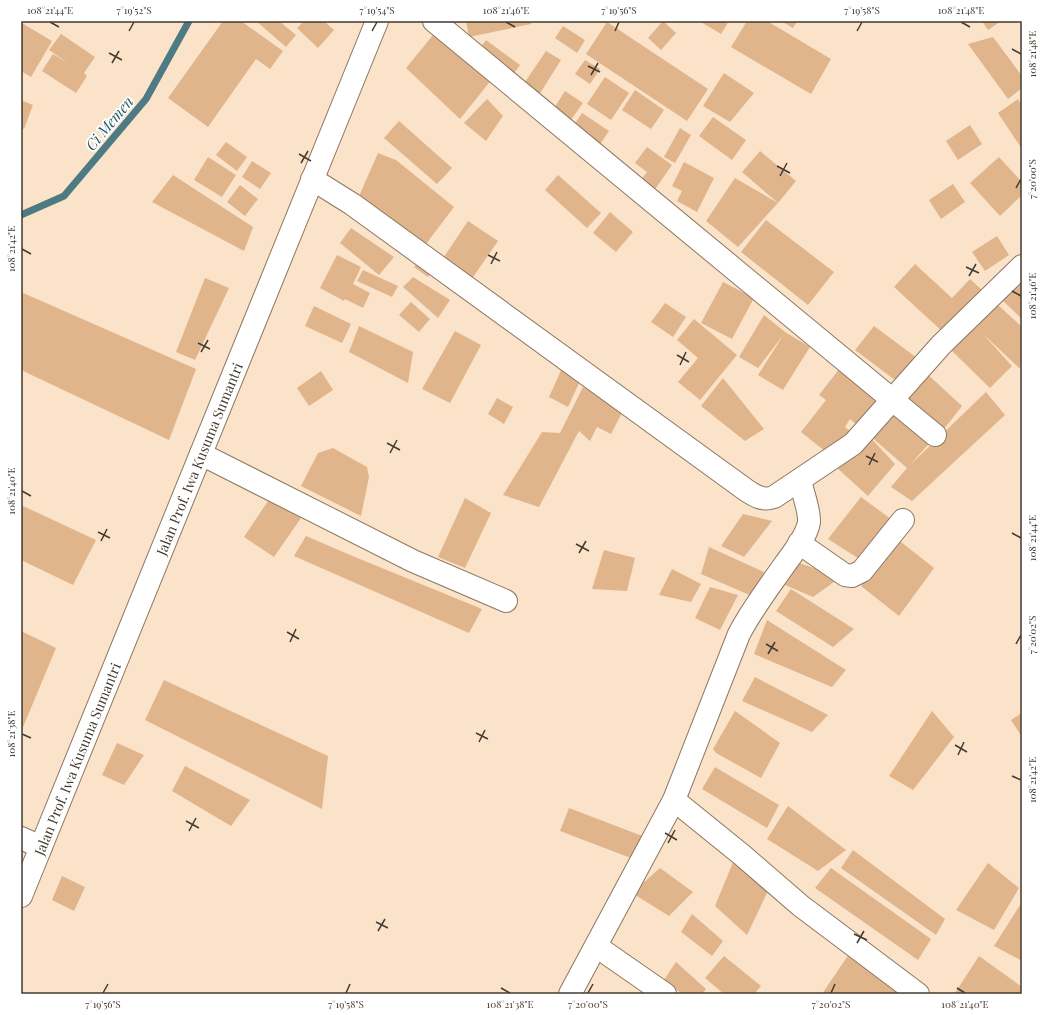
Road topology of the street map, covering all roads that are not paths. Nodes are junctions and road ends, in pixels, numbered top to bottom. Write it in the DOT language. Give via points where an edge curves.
graph roads {
  1 [pos="377,21"];
  2 [pos="434,21"];
  3 [pos="312,179"];
  4 [pos="1022,266"];
  5 [pos="893,399"];
  6 [pos="935,435"];
  7 [pos="201,454"];
  8 [pos="800,480"];
  9 [pos="903,520"];
  10 [pos="799,543"];
  11 [pos="506,601"];
  12 [pos="674,800"];
  13 [pos="21,838"];
  14 [pos="41,848"];
  15 [pos="21,896"];
  16 [pos="596,946"];
  17 [pos="570,994"];
  18 [pos="665,994"];
  19 [pos="918,994"];
  1 -- 3 [label="street, Jalan Prof. Iwa Kusuma Sumantri"];
  2 -- 5 [label="street"];
  3 -- 7 [label="street, Jalan Prof. Iwa Kusuma Sumantri"];
  3 -- 8 [label="street" via="352,204 755,496 768,500"];
  4 -- 5 [label="street" via="942,345"];
  5 -- 6 [label="street"];
  5 -- 8 [label="street" via="853,444"];
  7 -- 11 [label="street" via="413,561"];
  7 -- 14 [label="street, Jalan Prof. Iwa Kusuma Sumantri"];
  8 -- 10 [label="street" via="809,521"];
  9 -- 10 [label="street" via="862,571 852,576 845,575"];
  10 -- 12 [label="street" via="739,634"];
  12 -- 16 [label="street"];
  12 -- 19 [label="street" via="801,906"];
  13 -- 14 [label="street"];
  14 -- 15 [label="street, Jalan Prof. Iwa Kusuma Sumantri"];
  16 -- 17 [label="street"];
  16 -- 18 [label="street"];
}
